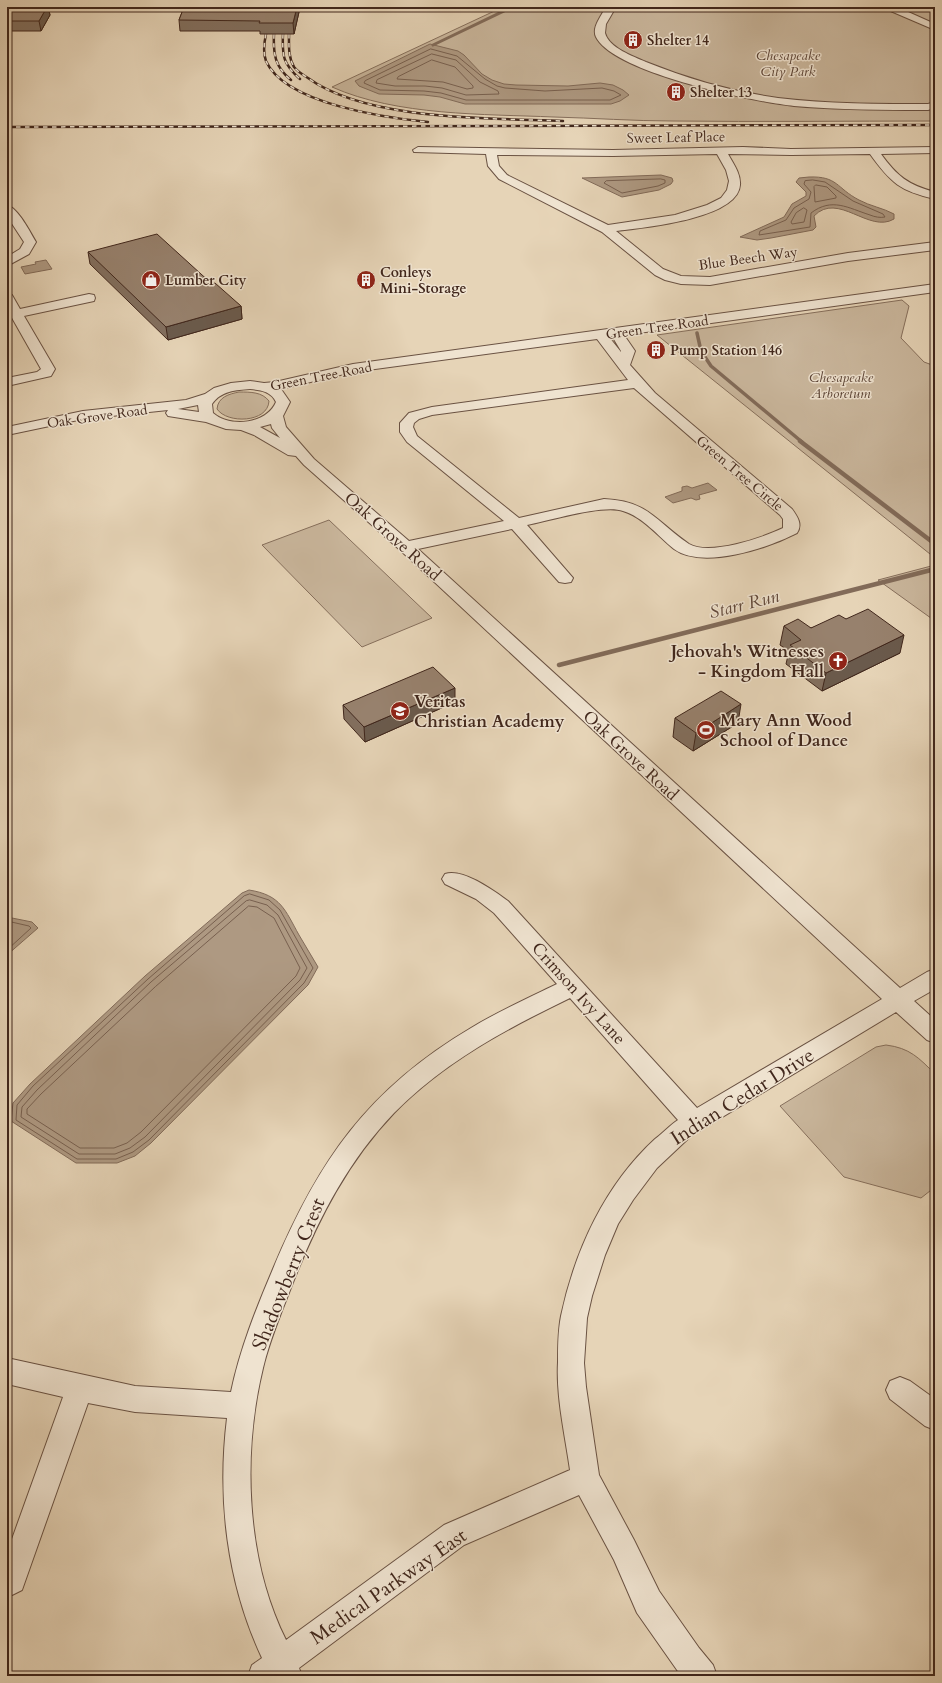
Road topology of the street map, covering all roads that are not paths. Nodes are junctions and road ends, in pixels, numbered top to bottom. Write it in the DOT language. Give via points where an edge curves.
graph roads {
  1 [pos="607,7"];
  2 [pos="889,7"];
  3 [pos="935,27"];
  4 [pos="935,105"];
  5 [pos="418,150"];
  6 [pos="935,150"];
  7 [pos="492,151"];
  8 [pos="721,151"];
  9 [pos="873,151"];
  10 [pos="935,196"];
  11 [pos="8,210"];
  12 [pos="606,229"];
  13 [pos="935,246"];
  14 [pos="7,262"];
  15 [pos="935,288"];
  16 [pos="7,298"];
  17 [pos="89,298"];
  18 [pos="16,314"];
  19 [pos="616,333"];
  20 [pos="601,335"];
  21 [pos="379,365"];
  22 [pos="623,365"];
  23 [pos="7,382"];
  24 [pos="637,383"];
  25 [pos="263,387"];
  26 [pos="210,397"];
  27 [pos="280,409"];
  28 [pos="210,418"];
  29 [pos="244,426"];
  30 [pos="7,431"];
  31 [pos="7,439"];
  32 [pos="308,462"];
  33 [pos="516,523"];
  34 [pos="406,548"];
  35 [pos="565,578"];
  36 [pos="452,879"];
  37 [pos="935,978"];
  38 [pos="573,986"];
  39 [pos="898,1001"];
  40 [pos="935,1034"];
  41 [pos="695,1122"];
  42 [pos="7,1371"];
  43 [pos="80,1388"];
  44 [pos="900,1390"];
  45 [pos="241,1406"];
  46 [pos="935,1416"];
  47 [pos="585,1478"];
  48 [pos="12,1580"];
  49 [pos="277,1672"];
  50 [pos="702,1676"];
  1 -- 4 [label="street" via="608,12 600,28 600,35 613,50 646,65 721,89 779,102 916,107"];
  2 -- 3 [label="street"];
  5 -- 7 [label="street, Sweet Leaf Place"];
  6 -- 9 [label="street, Sweet Leaf Place"];
  7 -- 8 [label="street, Sweet Leaf Place"];
  7 -- 12 [label="street, Blue Beech Way" via="491,162 503,177"];
  8 -- 9 [label="street, Sweet Leaf Place"];
  8 -- 12 [label="street" via="734,183 733,191 722,203 691,215"];
  9 -- 10 [label="street" via="895,180 907,187"];
  11 -- 14 [label="street" via="30,242 25,252"];
  12 -- 13 [label="street, Blue Beech Way" via="659,272 669,277 696,281 710,281 854,256"];
  15 -- 19 [label="street, Green Tree Road"];
  16 -- 18 [label="street"];
  17 -- 18 [label="street"];
  18 -- 23 [label="street" via="48,369 41,375"];
  19 -- 20 [label="street, Green Tree Road"];
  19 -- 22 [label="street" via="628,351"];
  20 -- 21 [label="street, Green Tree Road"];
  20 -- 22 [label="street, Green Tree Circle"];
  21 -- 25 [label="street, Green Tree Road"];
  21 -- 27 [label="street, Green Tree Road" via="303,388 291,395"];
  22 -- 24 [label="street, Green Tree Circle"];
  24 -- 33 [label="street" via="432,411 414,416 408,421 406,433 412,439"];
  24 -- 33 [label="street, Green Tree Circle" via="786,512 791,519 791,530 724,552 702,553 682,547 626,505 604,504"];
  25 -- 26 [label="street, Oak Grove Road" via="237,386 219,391"];
  25 -- 27 [label="street" via="278,393"];
  26 -- 28 [label="street" via="204,407"];
  26 -- 30 [label="street, Oak Grove Road" via="187,404 83,416"];
  27 -- 29 [label="street, Green Tree Road" via="261,422"];
  27 -- 32 [label="street, Oak Grove Road" via="279,428"];
  28 -- 29 [label="street, Oak Grove Road" via="222,424"];
  28 -- 31 [label="street, Oak Grove Road" via="177,413 123,417 73,424"];
  29 -- 32 [label="street, Oak Grove Road" via="259,432"];
  32 -- 34 [label="street, Oak Grove Road"];
  33 -- 34 [label="street, Green Tree Circle"];
  33 -- 35 [label="street"];
  34 -- 39 [label="street, Oak Grove Road"];
  36 -- 38 [label="street, Crimson Ivy Lane" via="483,894 500,907"];
  37 -- 39 [label="street, Indian Cedar Drive"];
  38 -- 41 [label="street, Crimson Ivy Lane"];
  38 -- 45 [label="street, Shadowberry Crest" via="479,1034 447,1055 395,1097 358,1136 322,1190 296,1245 249,1367"];
  39 -- 40 [label="street, Oak Grove Road"];
  39 -- 41 [label="street, Indian Cedar Drive"];
  41 -- 47 [label="street, Indian Cedar Drive" via="683,1129 648,1161 624,1192 608,1218 592,1255 579,1296 571,1363"];
  42 -- 43 [label="street"];
  43 -- 45 [label="street" via="135,1399"];
  43 -- 48 [label="street"];
  44 -- 46 [label="street"];
  45 -- 49 [label="street, Shadowberry Crest" via="236,1445 237,1508 244,1557"];
  47 -- 49 [label="street, Medical Parkway East" via="454,1535"];
  47 -- 50 [label="street, Indian Cedar Drive" via="624,1550 648,1602"];
}
